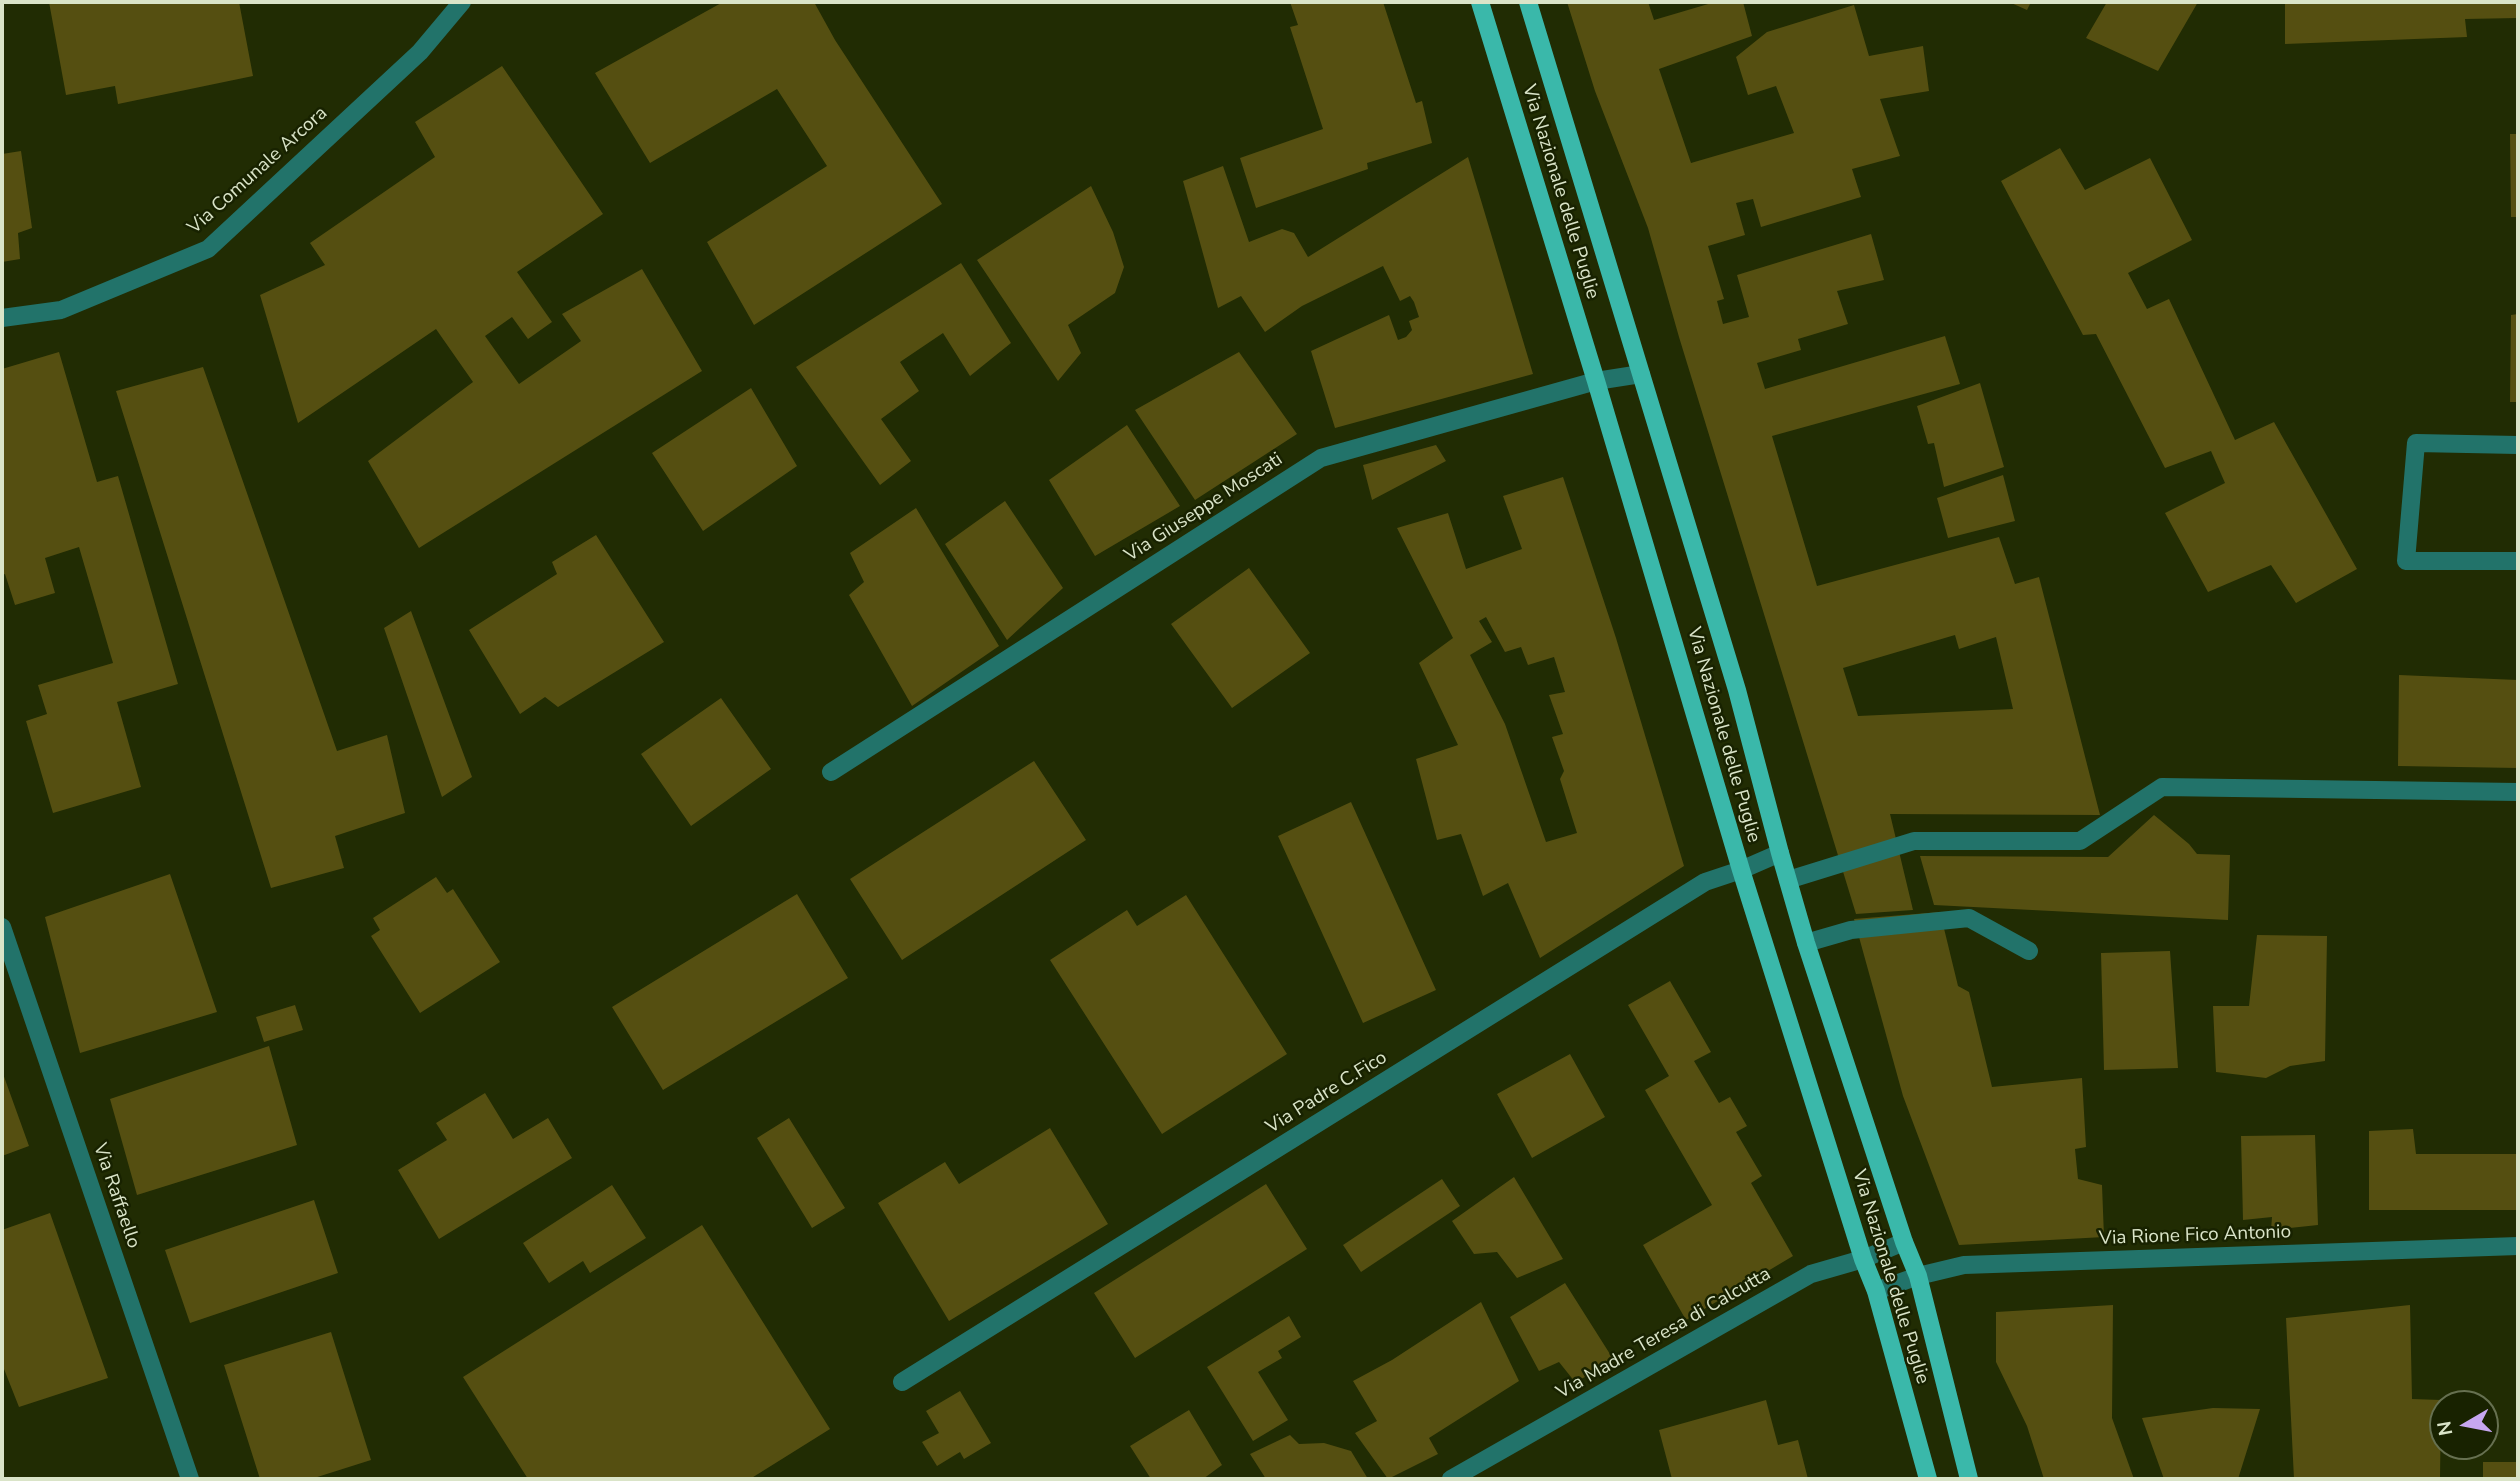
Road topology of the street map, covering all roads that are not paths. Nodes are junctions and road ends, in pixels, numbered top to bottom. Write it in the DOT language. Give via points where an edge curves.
graph roads {
  1 [pos="462,2"];
  2 [pos="1480,2"];
  3 [pos="1528,2"];
  4 [pos="2,318"];
  5 [pos="1641,374"];
  6 [pos="1596,381"];
  7 [pos="2518,445"];
  8 [pos="2518,561"];
  9 [pos="831,772"];
  10 [pos="2518,792"];
  11 [pos="1780,853"];
  12 [pos="1741,870"];
  13 [pos="1788,880"];
  14 [pos="2,927"];
  15 [pos="1806,943"];
  16 [pos="2029,951"];
  17 [pos="1904,1242"];
  18 [pos="2518,1246"];
  19 [pos="1863,1259"];
  20 [pos="1918,1276"];
  21 [pos="1876,1291"];
  22 [pos="902,1382"];
  23 [pos="190,1479"];
  24 [pos="1451,1479"];
  25 [pos="1928,1479"];
  26 [pos="1969,1479"];
  1 -- 4 [label="street, Via Comunale Arcora" via="420,52 208,249 61,310"];
  2 -- 6 [label="main road, Via Nazionale delle Puglie"];
  3 -- 5 [label="main road, Via Nazionale delle Puglie"];
  5 -- 6 [label="street, Via Giuseppe Moscati"];
  5 -- 11 [label="main road, Via Nazionale delle Puglie" via="1737,690"];
  6 -- 9 [label="street, Via Giuseppe Moscati" via="1321,458"];
  6 -- 12 [label="main road, Via Nazionale delle Puglie"];
  7 -- 8 [label="street" via="2416,443 2406,561"];
  10 -- 13 [label="street" via="2162,787 2081,841 1914,841"];
  11 -- 12 [label="street, Via Padre C.Fico"];
  11 -- 13 [label="main road, Via Nazionale delle Puglie"];
  12 -- 19 [label="main road, Via Nazionale delle Puglie"];
  12 -- 22 [label="street, Via Padre C.Fico" via="1705,882"];
  13 -- 15 [label="main road, Via Nazionale delle Puglie"];
  14 -- 23 [label="street, Via Raffaello"];
  15 -- 16 [label="street" via="1851,930 1969,918"];
  15 -- 17 [label="main road, Via Nazionale delle Puglie"];
  17 -- 19 [label="street, Via Madre Teresa di Calcutta"];
  17 -- 20 [label="main road, Via Nazionale delle Puglie"];
  18 -- 20 [label="street, Via Rione Fico Antonio" via="1964,1265"];
  19 -- 21 [label="main road, Via Nazionale delle Puglie"];
  19 -- 24 [label="street, Via Madre Teresa di Calcutta" via="1811,1274"];
  20 -- 21 [label="street, Via Rione Fico Antonio"];
  20 -- 26 [label="main road, Via Nazionale delle Puglie"];
  21 -- 25 [label="main road, Via Nazionale delle Puglie"];
}
